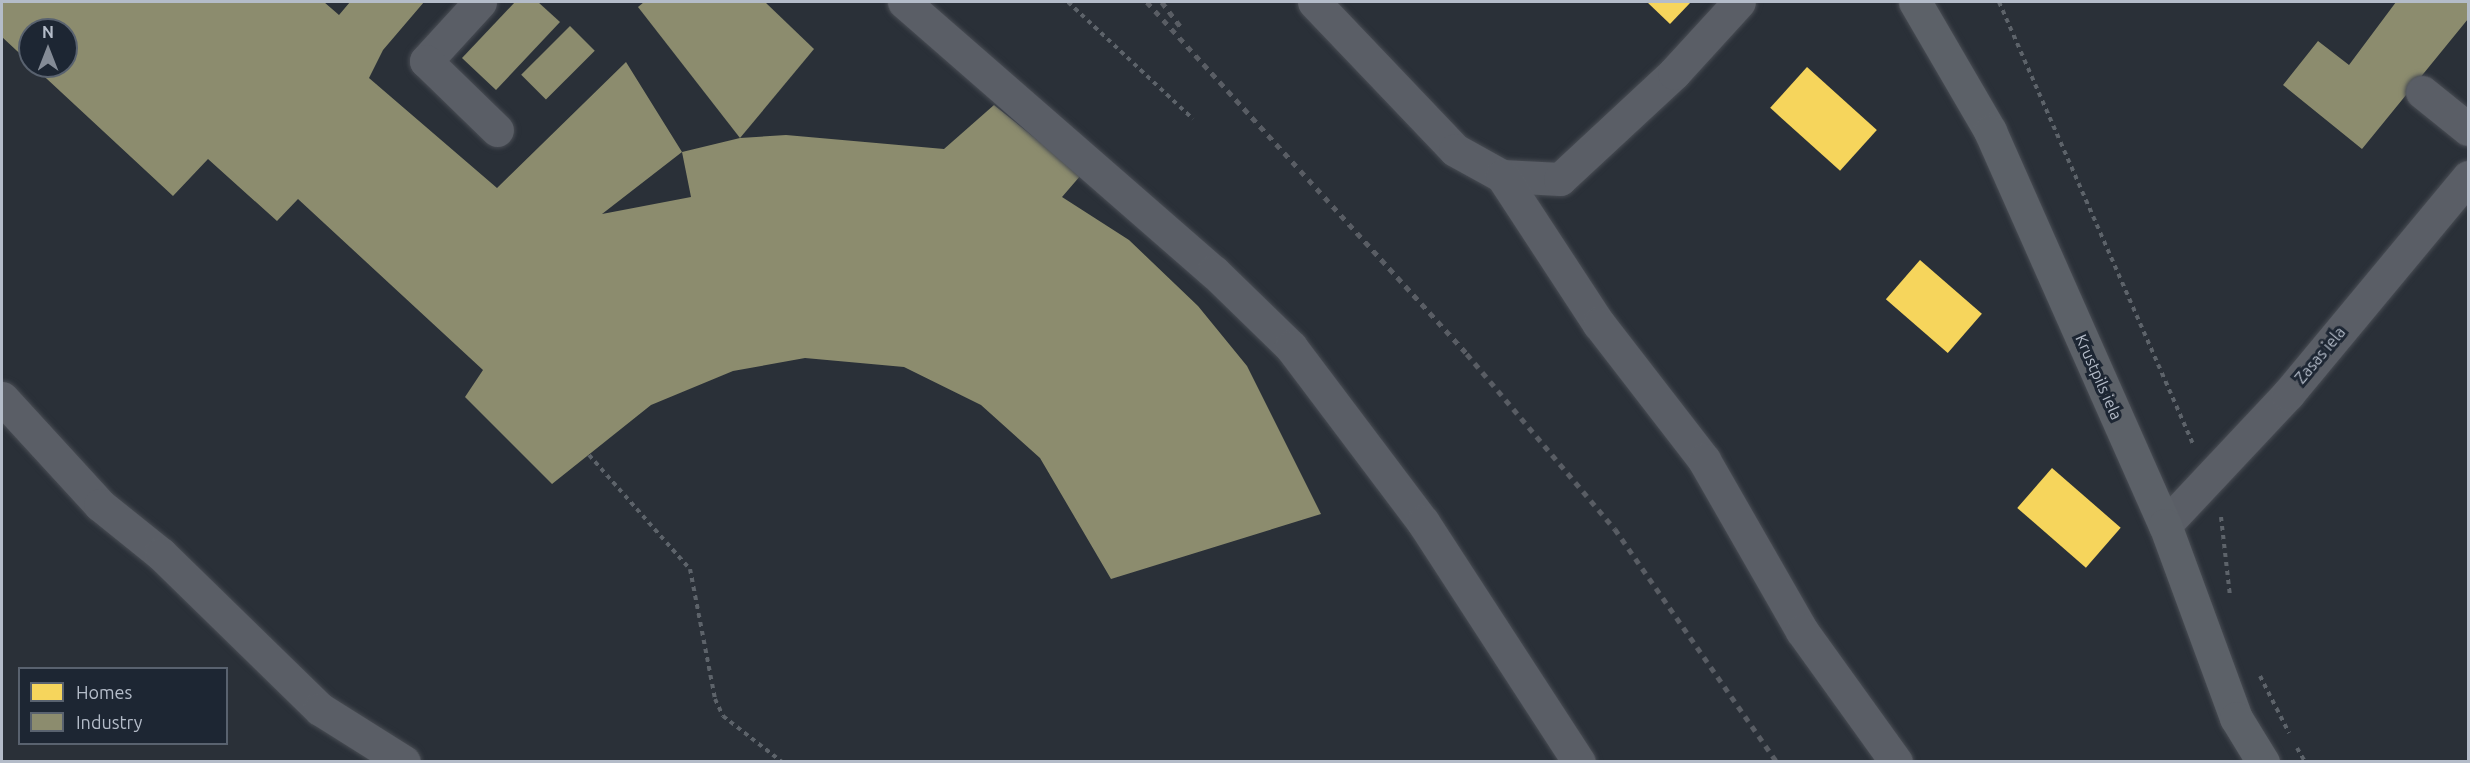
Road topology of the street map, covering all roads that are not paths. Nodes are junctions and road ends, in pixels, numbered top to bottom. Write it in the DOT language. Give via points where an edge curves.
graph roads {
  1 [pos="480,2"];
  2 [pos="904,2"];
  3 [pos="1314,2"];
  4 [pos="1739,2"];
  5 [pos="1915,2"];
  6 [pos="2422,92"];
  7 [pos="2469,129"];
  8 [pos="497,130"];
  9 [pos="1502,176"];
  10 [pos="2469,177"];
  11 [pos="2,399"];
  12 [pos="2165,525"];
  13 [pos="404,762"];
  14 [pos="1579,762"];
  15 [pos="1896,762"];
  16 [pos="2263,762"];
  1 -- 8 [label="street" via="426,61"];
  2 -- 14 [label="street" via="1214,272 1291,347 1423,522"];
  3 -- 9 [label="street" via="1455,150"];
  4 -- 9 [label="street" via="1674,74 1560,179"];
  5 -- 12 [label="main road, Krustpils iela" via="1990,131"];
  6 -- 7 [label="street"];
  9 -- 15 [label="street" via="1599,324 1704,460 1802,631"];
  10 -- 12 [label="street, Zasas iela" via="2288,394"];
  11 -- 13 [label="street" via="100,505 161,554 320,709"];
  12 -- 16 [label="main road, Krustpils iela" via="2236,718"];
}
